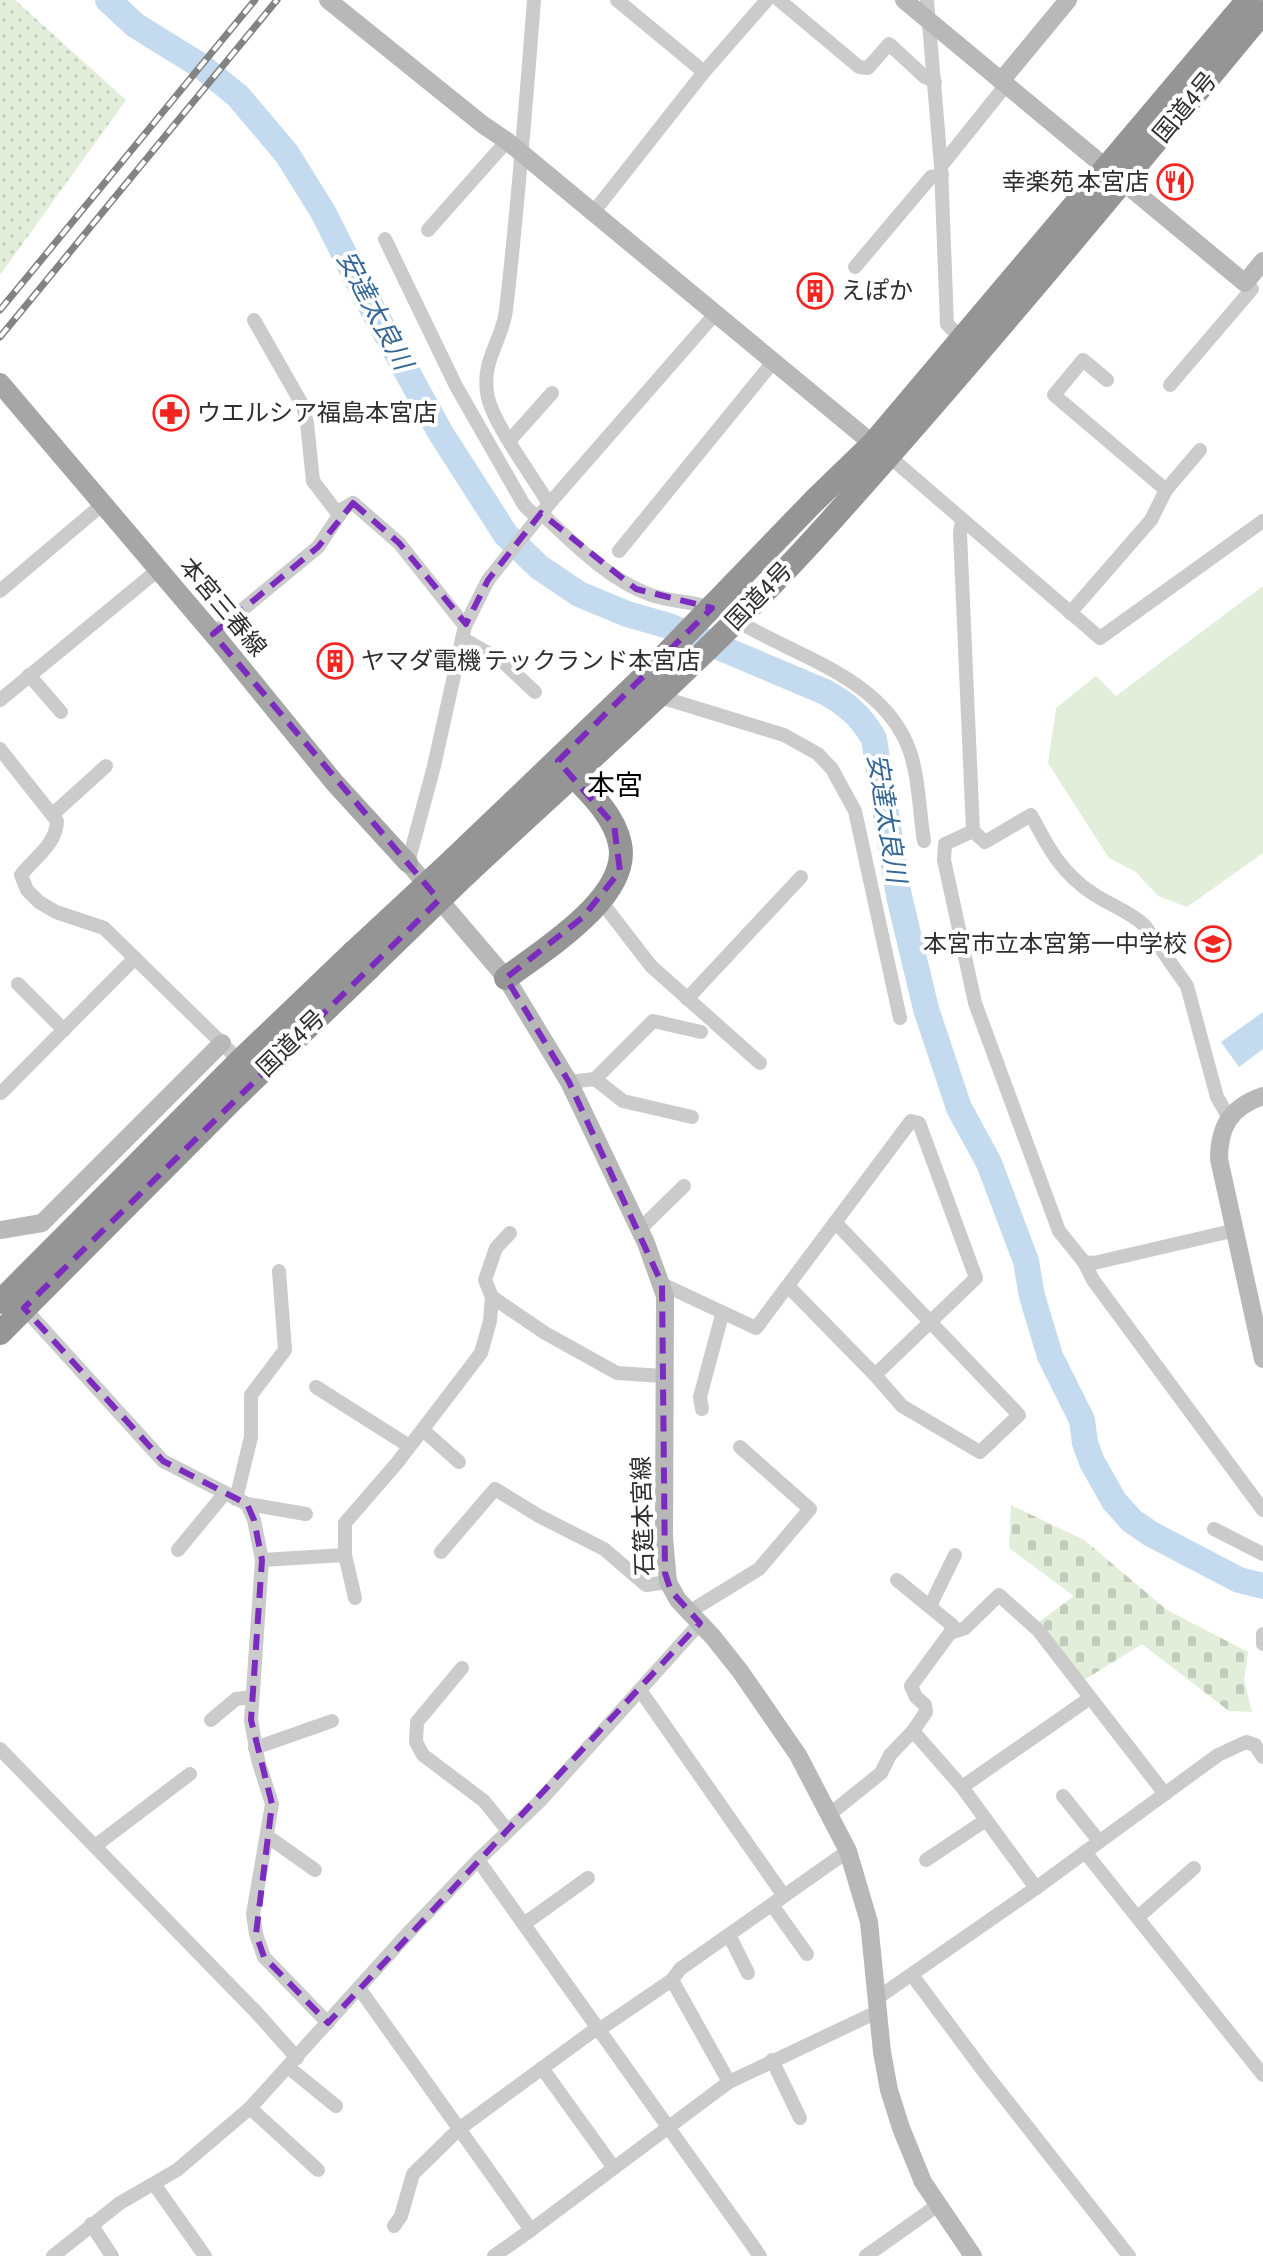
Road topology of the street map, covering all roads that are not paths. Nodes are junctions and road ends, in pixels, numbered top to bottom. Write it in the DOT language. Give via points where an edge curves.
graph roads {
  1 [pos="328,0"];
  2 [pos="617,0"];
  3 [pos="904,0"];
  4 [pos="927,0"];
  5 [pos="1068,0"];
  6 [pos="1248,0"];
  7 [pos="530,1"];
  8 [pos="768,1"];
  9 [pos="1263,12"];
  10 [pos="928,19"];
  11 [pos="704,72"];
  12 [pos="935,82"];
  13 [pos="1003,83"];
  14 [pos="507,141"];
  15 [pos="522,155"];
  16 [pos="941,173"];
  17 [pos="1115,175"];
  18 [pos="592,214"];
  19 [pos="428,230"];
  20 [pos="385,239"];
  21 [pos="1263,261"];
  22 [pos="855,267"];
  23 [pos="1253,290"];
  24 [pos="715,314"];
  25 [pos="254,320"];
  26 [pos="962,339"];
  27 [pos="773,362"];
  28 [pos="1107,380"];
  29 [pos="0,383"];
  30 [pos="1170,385"];
  31 [pos="552,393"];
  32 [pos="510,440"];
  33 [pos="880,449"];
  34 [pos="1200,450"];
  35 [pos="1166,490"];
  36 [pos="103,504"];
  37 [pos="540,514"];
  38 [pos="339,515"];
  39 [pos="1263,521"];
  40 [pos="962,522"];
  41 [pos="619,551"];
  42 [pos="158,570"];
  43 [pos="1,588"];
  44 [pos="710,610"];
  45 [pos="1070,613"];
  46 [pos="733,623"];
  47 [pos="464,632"];
  48 [pos="213,634"];
  49 [pos="29,675"];
  50 [pos="656,687"];
  51 [pos="535,692"];
  52 [pos="0,700"];
  53 [pos="61,712"];
  54 [pos="0,749"];
  55 [pos="106,766"];
  56 [pos="565,768"];
  57 [pos="53,814"];
  58 [pos="973,831"];
  59 [pos="924,841"];
  60 [pos="408,863"];
  61 [pos="801,877"];
  62 [pos="600,900"];
  63 [pos="135,958"];
  64 [pos="362,960"];
  65 [pos="506,978"];
  66 [pos="18,984"];
  67 [pos="687,999"];
  68 [pos="900,1018"];
  69 [pos="64,1030"];
  70 [pos="701,1032"];
  71 [pos="222,1043"];
  72 [pos="240,1061"];
  73 [pos="760,1063"];
  74 [pos="595,1079"];
  75 [pos="569,1082"];
  76 [pos="1,1093"];
  77 [pos="1263,1096"];
  78 [pos="692,1117"];
  79 [pos="1229,1118"];
  80 [pos="684,1186"];
  81 [pos="835,1222"];
  82 [pos="640,1229"];
  83 [pos="0,1230"];
  84 [pos="1236,1230"];
  85 [pos="510,1233"];
  86 [pos="1084,1262"];
  87 [pos="279,1271"];
  88 [pos="662,1284"];
  89 [pos="788,1286"];
  90 [pos="8,1297"];
  91 [pos="492,1297"];
  92 [pos="722,1315"];
  93 [pos="929,1321"];
  94 [pos="0,1333"];
  95 [pos="1263,1359"];
  96 [pos="875,1375"];
  97 [pos="663,1376"];
  98 [pos="316,1387"];
  99 [pos="702,1409"];
  100 [pos="423,1430"];
  101 [pos="409,1446"];
  102 [pos="740,1447"];
  103 [pos="459,1462"];
  104 [pos="236,1499"];
  105 [pos="1263,1510"];
  106 [pos="306,1514"];
  107 [pos="1214,1529"];
  108 [pos="178,1550"];
  109 [pos="441,1552"];
  110 [pos="1263,1554"];
  111 [pos="345,1555"];
  112 [pos="955,1555"];
  113 [pos="262,1560"];
  114 [pos="897,1580"];
  115 [pos="668,1582"];
  116 [pos="355,1598"];
  117 [pos="930,1606"];
  118 [pos="695,1618"];
  119 [pos="950,1633"];
  120 [pos="462,1668"];
  121 [pos="640,1690"];
  122 [pos="252,1697"];
  123 [pos="1090,1698"];
  124 [pos="211,1720"];
  125 [pos="332,1721"];
  126 [pos="913,1731"];
  127 [pos="255,1748"];
  128 [pos="0,1749"];
  129 [pos="1263,1757"];
  130 [pos="190,1774"];
  131 [pos="962,1787"];
  132 [pos="1165,1794"];
  133 [pos="1063,1796"];
  134 [pos="830,1814"];
  135 [pos="986,1820"];
  136 [pos="508,1831"];
  137 [pos="267,1836"];
  138 [pos="1099,1841"];
  139 [pos="95,1846"];
  140 [pos="848,1851"];
  141 [pos="1085,1852"];
  142 [pos="478,1860"];
  143 [pos="926,1860"];
  144 [pos="1194,1868"];
  145 [pos="315,1870"];
  146 [pos="588,1878"];
  147 [pos="1036,1888"];
  148 [pos="778,1900"];
  149 [pos="1138,1917"];
  150 [pos="524,1924"];
  151 [pos="729,1935"];
  152 [pos="807,1954"];
  153 [pos="748,1973"];
  154 [pos="912,1975"];
  155 [pos="672,1980"];
  156 [pos="359,1988"];
  157 [pos="877,2005"];
  158 [pos="328,2023"];
  159 [pos="600,2028"];
  160 [pos="772,2060"];
  161 [pos="292,2063"];
  162 [pos="542,2068"];
  163 [pos="1263,2075"];
  164 [pos="729,2082"];
  165 [pos="336,2106"];
  166 [pos="250,2108"];
  167 [pos="800,2118"];
  168 [pos="669,2127"];
  169 [pos="459,2129"];
  170 [pos="614,2168"];
  171 [pos="318,2170"];
  172 [pos="154,2184"];
  173 [pos="938,2205"];
  174 [pos="91,2224"];
  175 [pos="394,2226"];
  176 [pos="531,2230"];
  177 [pos="53,2256"];
  178 [pos="112,2256"];
  179 [pos="205,2256"];
  180 [pos="494,2256"];
  181 [pos="760,2256"];
  182 [pos="866,2256"];
  183 [pos="973,2256"];
  184 [pos="1129,2256"];
  1 -- 14 [label="street"];
  2 -- 11 [label="street"];
  3 -- 10 [label="street"];
  4 -- 10 [label="street"];
  5 -- 13 [label="street"];
  6 -- 17 [label="highway, 国道4号"];
  7 -- 15 [label="street"];
  8 -- 11 [label="street"];
  8 -- 12 [label="street" via="859,67 868,68 889,44"];
  9 -- 17 [label="highway, 国道4号"];
  10 -- 12 [label="street"];
  10 -- 13 [label="street"];
  11 -- 18 [label="street"];
  12 -- 16 [label="street"];
  13 -- 16 [label="street"];
  13 -- 17 [label="street"];
  14 -- 15 [label="street"];
  14 -- 19 [label="street"];
  15 -- 18 [label="street"];
  15 -- 32 [label="street" via="505,315 488,359 486,381 489,400"];
  16 -- 22 [label="street" via="931,177"];
  16 -- 26 [label="street" via="947,324"];
  17 -- 23 [label="street"];
  17 -- 26 [label="highway, 国道4号"];
  17 -- 33 [label="highway, 国道4号" via="1010,317"];
  18 -- 24 [label="street"];
  20 -- 37 [label="street" via="456,386 524,505"];
  21 -- 23 [label="street"];
  23 -- 30 [label="street"];
  24 -- 27 [label="street"];
  24 -- 37 [label="street"];
  25 -- 38 [label="street" via="303,406 313,481"];
  26 -- 33 [label="highway, 国道4号"];
  27 -- 33 [label="street"];
  27 -- 41 [label="street"];
  28 -- 35 [label="street" via="1083,360 1054,395"];
  29 -- 36 [label="main road, 本宮三春線"];
  31 -- 32 [label="street"];
  32 -- 37 [label="street"];
  33 -- 40 [label="street"];
  33 -- 44 [label="highway, 国道4号" via="814,501"];
  33 -- 46 [label="highway, 国道4号" via="827,525"];
  34 -- 35 [label="street"];
  35 -- 45 [label="street" via="1151,520"];
  36 -- 42 [label="main road, 本宮三春線"];
  36 -- 43 [label="street"];
  37 -- 44 [label="street" via="636,589"];
  37 -- 47 [label="street" via="488,580"];
  38 -- 47 [label="street" via="353,503 383,529 415,560"];
  38 -- 48 [label="street" via="318,547"];
  39 -- 45 [label="street" via="1100,638"];
  40 -- 45 [label="street"];
  40 -- 58 [label="street"];
  42 -- 48 [label="main road, 本宮三春線"];
  42 -- 49 [label="street"];
  44 -- 50 [label="highway, 国道4号"];
  46 -- 50 [label="highway, 国道4号"];
  46 -- 59 [label="street" via="861,688 889,715 913,763"];
  47 -- 51 [label="street"];
  47 -- 60 [label="street"];
  48 -- 60 [label="main road, 本宮三春線"];
  49 -- 52 [label="street"];
  49 -- 53 [label="street"];
  50 -- 56 [label="highway, 国道4号"];
  50 -- 68 [label="street" via="784,735 811,749 832,769 855,811"];
  54 -- 57 [label="street"];
  55 -- 57 [label="street"];
  56 -- 62 [label="highway" via="605,811 620,842 620,871"];
  56 -- 64 [label="highway, 国道4号, bridge"];
  57 -- 63 [label="street" via="56,832 21,875 27,890 56,912 104,928"];
  58 -- 79 [label="street" via="985,842 1031,815 1056,861 1090,892 1137,917 1187,986 1217,1097"];
  58 -- 86 [label="street" via="945,844 944,860 975,1003 1059,1231"];
  60 -- 65 [label="street, 石筵本宮線"];
  61 -- 67 [label="street"];
  62 -- 65 [label="highway"];
  62 -- 67 [label="street" via="651,966"];
  63 -- 69 [label="street"];
  63 -- 71 [label="street"];
  64 -- 72 [label="highway, 国道4号"];
  64 -- 90 [label="highway, 国道4号" via="232,1100"];
  65 -- 75 [label="street, 石筵本宮線"];
  66 -- 69 [label="street"];
  67 -- 73 [label="street"];
  69 -- 76 [label="street"];
  70 -- 74 [label="street" via="653,1021"];
  71 -- 72 [label="street"];
  71 -- 83 [label="street" via="42,1223"];
  72 -- 90 [label="highway, 国道4号"];
  74 -- 75 [label="street"];
  74 -- 78 [label="street" via="623,1101"];
  75 -- 82 [label="street, 石筵本宮線"];
  77 -- 79 [label="street"];
  79 -- 84 [label="street" via="1221,1133 1219,1159"];
  80 -- 82 [label="street"];
  81 -- 89 [label="street"];
  81 -- 93 [label="street"];
  81 -- 93 [label="street" via="911,1121 919,1123 976,1278"];
  82 -- 88 [label="street, 石筵本宮線"];
  84 -- 86 [label="street"];
  84 -- 95 [label="street"];
  85 -- 91 [label="street" via="496,1248 485,1280"];
  86 -- 105 [label="street"];
  87 -- 104 [label="street" via="285,1350 251,1395 251,1437"];
  88 -- 92 [label="street"];
  88 -- 97 [label="street, 石筵本宮線"];
  89 -- 92 [label="street" via="756,1328"];
  89 -- 96 [label="street"];
  90 -- 94 [label="highway, 国道4号"];
  90 -- 104 [label="street" via="163,1461"];
  91 -- 97 [label="street" via="617,1373"];
  91 -- 100 [label="street" via="481,1353"];
  92 -- 99 [label="street" via="700,1397"];
  93 -- 96 [label="street"];
  93 -- 96 [label="street" via="1019,1415 980,1452 902,1406"];
  97 -- 115 [label="street, 石筵本宮線"];
  98 -- 101 [label="street"];
  100 -- 101 [label="street"];
  100 -- 103 [label="street"];
  101 -- 111 [label="street" via="345,1523"];
  102 -- 118 [label="street" via="810,1509 759,1569"];
  104 -- 106 [label="street"];
  104 -- 108 [label="street"];
  104 -- 113 [label="street" via="254,1520"];
  107 -- 110 [label="street"];
  109 -- 115 [label="street" via="495,1489 604,1549 646,1585"];
  111 -- 113 [label="street"];
  111 -- 116 [label="street"];
  112 -- 117 [label="street"];
  113 -- 122 [label="street"];
  114 -- 117 [label="street"];
  115 -- 118 [label="street, 石筵本宮線"];
  117 -- 119 [label="street" via="952,1625"];
  118 -- 121 [label="street"];
  118 -- 134 [label="street, 石筵本宮線" via="740,1671 798,1755"];
  119 -- 123 [label="street" via="965,1628 999,1595 1038,1630"];
  119 -- 126 [label="street" via="911,1686 926,1712"];
  120 -- 136 [label="street" via="417,1722 416,1742 423,1755 484,1801"];
  121 -- 136 [label="street"];
  121 -- 148 [label="street"];
  122 -- 124 [label="street" via="236,1699"];
  122 -- 127 [label="street"];
  123 -- 131 [label="street"];
  123 -- 132 [label="street"];
  125 -- 127 [label="street"];
  126 -- 131 [label="street"];
  126 -- 134 [label="street" via="881,1773"];
  127 -- 137 [label="street" via="272,1804"];
  128 -- 139 [label="street"];
  129 -- 132 [label="street" via="1253,1743 1239,1744"];
  130 -- 139 [label="street"];
  131 -- 135 [label="street"];
  132 -- 138 [label="street"];
  133 -- 138 [label="street"];
  134 -- 140 [label="street, 石筵本宮線"];
  135 -- 143 [label="street"];
  135 -- 147 [label="street"];
  136 -- 142 [label="street"];
  137 -- 145 [label="street"];
  137 -- 158 [label="street" via="253,1914 256,1934 264,1957"];
  138 -- 141 [label="street"];
  139 -- 161 [label="street" via="257,2013"];
  140 -- 148 [label="street"];
  140 -- 157 [label="street, 石筵本宮線" via="869,1922"];
  141 -- 147 [label="street"];
  141 -- 149 [label="street"];
  142 -- 150 [label="street"];
  142 -- 156 [label="street"];
  144 -- 149 [label="street"];
  146 -- 150 [label="street"];
  147 -- 154 [label="street"];
  148 -- 151 [label="street"];
  148 -- 152 [label="street"];
  149 -- 163 [label="street"];
  150 -- 159 [label="street"];
  151 -- 153 [label="street"];
  151 -- 155 [label="street"];
  154 -- 157 [label="street"];
  154 -- 184 [label="street"];
  155 -- 159 [label="street"];
  155 -- 164 [label="street"];
  156 -- 158 [label="street"];
  156 -- 169 [label="street"];
  157 -- 160 [label="street"];
  157 -- 173 [label="street, 石筵本宮線" via="889,2090 923,2182"];
  158 -- 161 [label="street"];
  159 -- 162 [label="street"];
  159 -- 168 [label="street"];
  160 -- 164 [label="street"];
  160 -- 167 [label="street"];
  161 -- 165 [label="street"];
  161 -- 166 [label="street"];
  162 -- 169 [label="street"];
  162 -- 170 [label="street"];
  164 -- 168 [label="street"];
  166 -- 171 [label="street"];
  166 -- 172 [label="street"];
  168 -- 170 [label="street"];
  168 -- 181 [label="street"];
  169 -- 175 [label="street" via="413,2174"];
  169 -- 176 [label="street"];
  170 -- 176 [label="street"];
  172 -- 174 [label="street"];
  172 -- 179 [label="street"];
  173 -- 182 [label="street"];
  173 -- 183 [label="street, 石筵本宮線"];
  174 -- 177 [label="street"];
  174 -- 178 [label="street"];
  176 -- 180 [label="street"];
}
